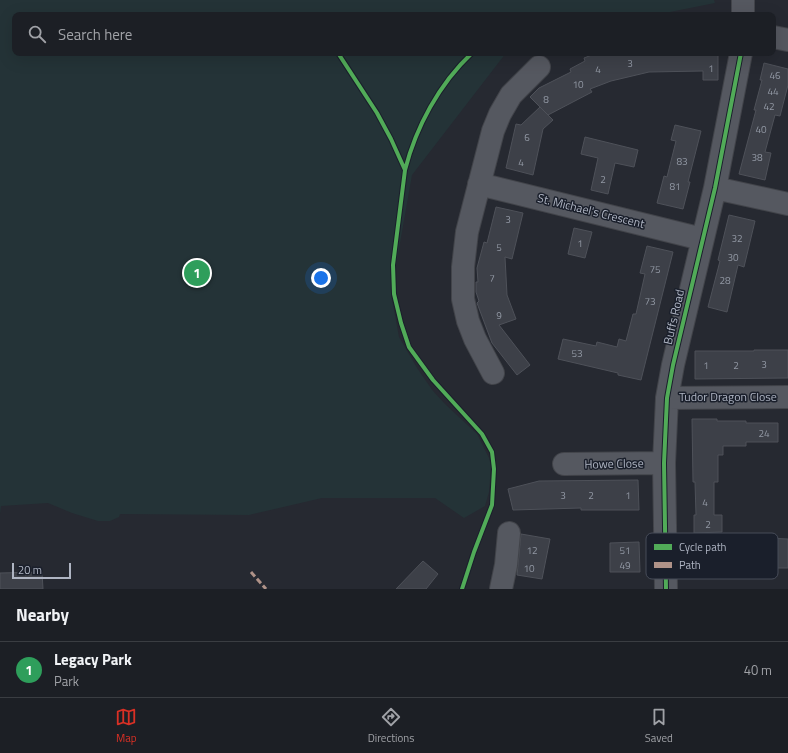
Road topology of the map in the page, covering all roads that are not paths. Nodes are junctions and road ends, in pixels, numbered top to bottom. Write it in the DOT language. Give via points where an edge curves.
graph roads {
  1 [pos="743,0"];
  2 [pos="743,12"];
  3 [pos="776,38"];
  4 [pos="788,40"];
  5 [pos="740,56"];
  6 [pos="539,67"];
  7 [pos="479,184"];
  8 [pos="715,188"];
  9 [pos="788,204"];
  10 [pos="702,239"];
  11 [pos="493,373"];
  12 [pos="788,397"];
  13 [pos="667,398"];
  14 [pos="664,462"];
  15 [pos="564,464"];
  16 [pos="509,533"];
  17 [pos="665,533"];
  18 [pos="666,579"];
  19 [pos="501,589"];
  20 [pos="666,589"];
  1 -- 2 [label="street"];
  3 -- 4 [label="street"];
  5 -- 8 [label="street, Buffs Road"];
  6 -- 7 [label="street" via="511,95 500,114"];
  7 -- 10 [label="street, St. Michael's Crescent"];
  7 -- 11 [label="street" via="467,232 463,299 475,339"];
  8 -- 9 [label="street"];
  8 -- 10 [label="street, Buffs Road"];
  10 -- 13 [label="street, Buffs Road"];
  12 -- 13 [label="street, Tudor Dragon Close"];
  13 -- 14 [label="street, Buffs Road"];
  14 -- 15 [label="street, Howe Close"];
  14 -- 17 [label="street, Buffs Road"];
  16 -- 19 [label="street"];
  18 -- 20 [label="street, Buffs Road"];
}
